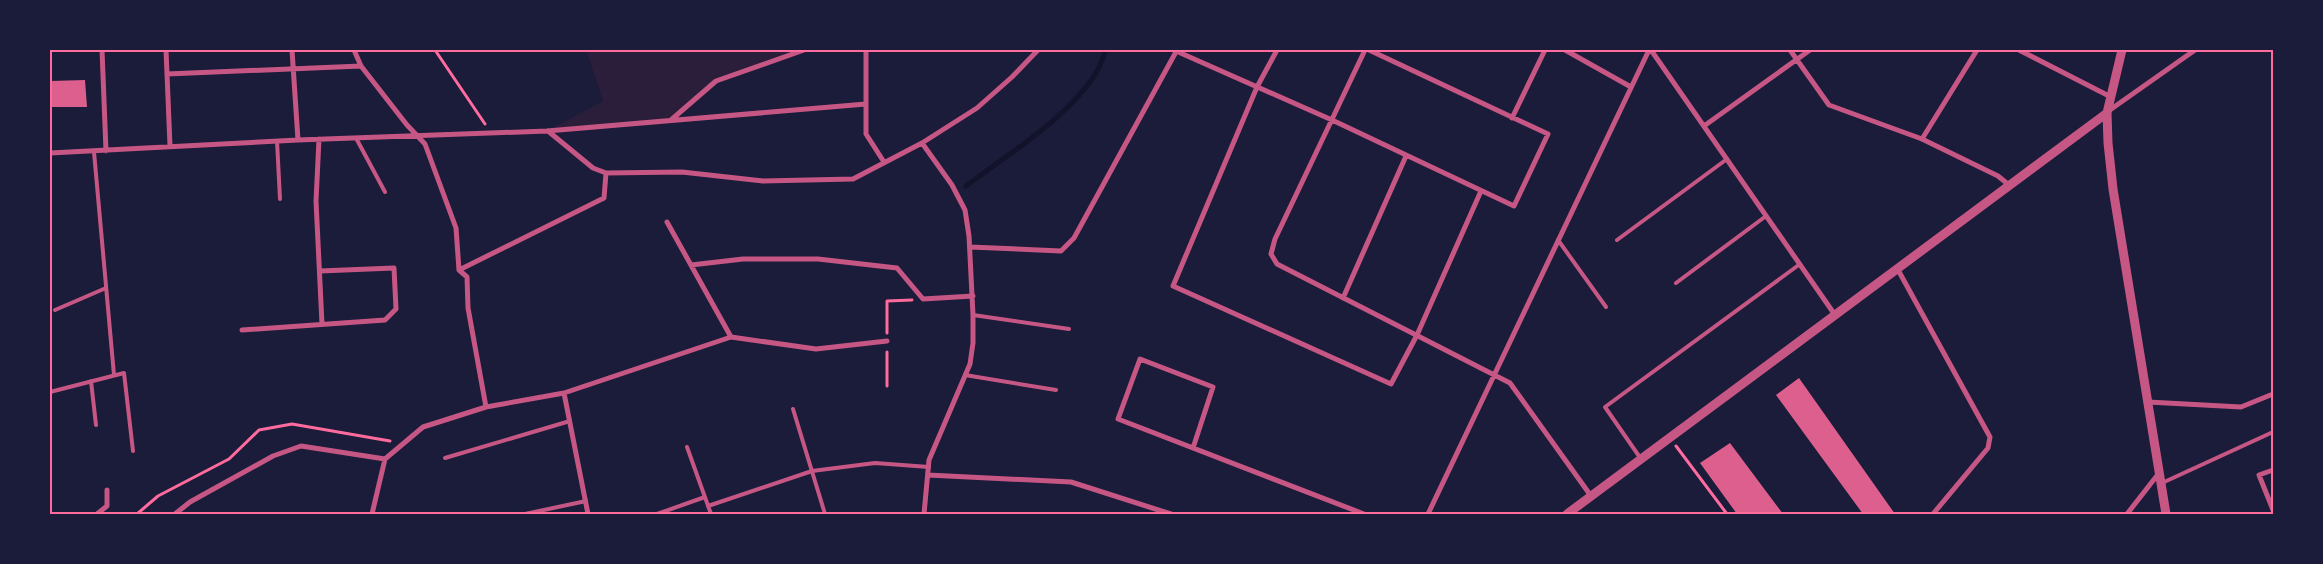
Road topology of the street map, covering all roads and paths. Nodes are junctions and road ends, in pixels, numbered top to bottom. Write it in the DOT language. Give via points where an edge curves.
graph roads {
  1 [pos="102,50"];
  2 [pos="166,50"];
  3 [pos="292,50"];
  4 [pos="354,50"];
  5 [pos="435,50"];
  6 [pos="804,50"];
  7 [pos="866,50"];
  8 [pos="1038,50"];
  9 [pos="1277,50"];
  10 [pos="1367,50"];
  11 [pos="1545,50"];
  12 [pos="1564,50"];
  13 [pos="1650,50"];
  14 [pos="1790,50"];
  15 [pos="1810,50"];
  16 [pos="1977,50"];
  17 [pos="2019,50"];
  18 [pos="2122,50"];
  19 [pos="2195,50"];
  20 [pos="1177,51"];
  21 [pos="1796,59"];
  22 [pos="361,66"];
  23 [pos="293,68"];
  24 [pos="167,74"];
  25 [pos="1257,87"];
  26 [pos="1631,88"];
  27 [pos="2111,98"];
  28 [pos="866,104"];
  29 [pos="2107,113"];
  30 [pos="1512,118"];
  31 [pos="671,120"];
  32 [pos="1332,120"];
  33 [pos="1704,126"];
  34 [pos="547,131"];
  35 [pos="491,133"];
  36 [pos="417,135"];
  37 [pos="356,138"];
  38 [pos="1922,139"];
  39 [pos="298,140"];
  40 [pos="319,140"];
  41 [pos="277,141"];
  42 [pos="922,142"];
  43 [pos="170,146"];
  44 [pos="106,151"];
  45 [pos="94,152"];
  46 [pos="50,153"];
  47 [pos="1406,156"];
  48 [pos="1727,159"];
  49 [pos="884,162"];
  50 [pos="606,172"];
  51 [pos="2009,185"];
  52 [pos="1481,191"];
  53 [pos="385,192"];
  54 [pos="280,199"];
  55 [pos="1766,216"];
  56 [pos="666,222"];
  57 [pos="1558,240"];
  58 [pos="1617,240"];
  59 [pos="970,247"];
  60 [pos="1800,264"];
  61 [pos="690,265"];
  62 [pos="1898,268"];
  63 [pos="459,270"];
  64 [pos="320,271"];
  65 [pos="1676,283"];
  66 [pos="106,288"];
  67 [pos="973,296"];
  68 [pos="1343,298"];
  69 [pos="1606,307"];
  70 [pos="55,310"];
  71 [pos="973,315"];
  72 [pos="1835,315"];
  73 [pos="322,324"];
  74 [pos="1069,329"];
  75 [pos="242,330"];
  76 [pos="1416,335"];
  77 [pos="731,337"];
  78 [pos="887,341"];
  79 [pos="114,375"];
  80 [pos="966,375"];
  81 [pos="1494,375"];
  82 [pos="91,381"];
  83 [pos="1056,390"];
  84 [pos="50,392"];
  85 [pos="564,393"];
  86 [pos="2273,394"];
  87 [pos="2148,402"];
  88 [pos="486,407"];
  89 [pos="793,409"];
  90 [pos="570,421"];
  91 [pos="96,425"];
  92 [pos="2273,432"];
  93 [pos="1670,438"];
  94 [pos="687,447"];
  95 [pos="1193,448"];
  96 [pos="133,451"];
  97 [pos="385,458"];
  98 [pos="445,458"];
  99 [pos="1641,459"];
  100 [pos="929,467"];
  101 [pos="2273,470"];
  102 [pos="812,471"];
  103 [pos="2159,472"];
  104 [pos="928,475"];
  105 [pos="2161,484"];
  106 [pos="107,490"];
  107 [pos="1591,496"];
  108 [pos="705,497"];
  109 [pos="586,501"];
  110 [pos="708,506"];
  111 [pos="2273,510"];
  112 [pos="1573,512"];
  113 [pos="97,514"];
  114 [pos="175,514"];
  115 [pos="372,514"];
  116 [pos="525,514"];
  117 [pos="588,514"];
  118 [pos="657,514"];
  119 [pos="711,514"];
  120 [pos="825,514"];
  121 [pos="924,514"];
  122 [pos="1171,514"];
  123 [pos="1364,514"];
  124 [pos="1428,514"];
  125 [pos="1728,514"];
  126 [pos="1933,514"];
  127 [pos="2127,514"];
  128 [pos="2166,514"];
  1 -- 44 [label="street"];
  2 -- 24 [label="street"];
  3 -- 23 [label="street"];
  4 -- 22 [label="street"];
  5 -- 35 [label="path"];
  6 -- 31 [label="street" via="716,80"];
  7 -- 28 [label="street"];
  8 -- 42 [label="street" via="977,108"];
  9 -- 25 [label="street"];
  10 -- 30 [label="street"];
  10 -- 32 [label="street"];
  11 -- 30 [label="street"];
  12 -- 26 [label="street"];
  13 -- 26 [label="street"];
  13 -- 33 [label="street"];
  14 -- 21 [label="street"];
  15 -- 21 [label="street"];
  16 -- 38 [label="street"];
  17 -- 27 [label="street"];
  18 -- 27 [label="street"];
  19 -- 29 [label="street"];
  20 -- 25 [label="street"];
  20 -- 59 [label="street" via="1074,238 1061,251"];
  21 -- 33 [label="street"];
  21 -- 38 [label="street" via="1829,105"];
  22 -- 23 [label="street"];
  22 -- 36 [label="street"];
  23 -- 24 [label="street"];
  23 -- 39 [label="street"];
  24 -- 43 [label="street"];
  25 -- 32 [label="street"];
  25 -- 76 [label="street" via="1173,286 1391,384"];
  26 -- 57 [label="street"];
  27 -- 29 [label="street"];
  28 -- 31 [label="street"];
  28 -- 49 [label="street" via="866,134"];
  29 -- 51 [label="street"];
  29 -- 87 [label="street" via="2114,189"];
  30 -- 52 [label="street" via="1548,134 1514,206"];
  31 -- 34 [label="street"];
  32 -- 47 [label="street"];
  32 -- 68 [label="street" via="1275,239 1271,254 1277,264"];
  33 -- 48 [label="street"];
  34 -- 35 [label="street"];
  34 -- 50 [label="street" via="593,168"];
  35 -- 36 [label="street"];
  36 -- 37 [label="street"];
  36 -- 63 [label="street" via="425,144 456,228"];
  37 -- 40 [label="street"];
  37 -- 53 [label="lane"];
  38 -- 51 [label="street" via="1998,176"];
  39 -- 40 [label="street"];
  39 -- 41 [label="street"];
  40 -- 64 [label="street" via="316,202"];
  41 -- 43 [label="street"];
  41 -- 54 [label="lane"];
  42 -- 49 [label="street"];
  42 -- 59 [label="street" via="965,210"];
  43 -- 44 [label="street"];
  44 -- 45 [label="street"];
  45 -- 46 [label="street"];
  45 -- 66 [label="lane"];
  47 -- 52 [label="street"];
  47 -- 68 [label="street"];
  48 -- 55 [label="street"];
  48 -- 58 [label="lane"];
  49 -- 50 [label="street" via="853,179 763,181 682,172"];
  50 -- 63 [label="street" via="604,198"];
  51 -- 62 [label="street"];
  52 -- 76 [label="street"];
  55 -- 60 [label="street"];
  55 -- 65 [label="lane"];
  56 -- 61 [label="street"];
  57 -- 69 [label="lane"];
  57 -- 81 [label="street"];
  59 -- 67 [label="street"];
  60 -- 72 [label="street"];
  60 -- 99 [label="lane" via="1605,407"];
  61 -- 67 [label="street" via="743,259 818,259 897,268 923,299"];
  61 -- 77 [label="street"];
  62 -- 72 [label="street"];
  62 -- 126 [label="street" via="1990,437 1988,448"];
  63 -- 88 [label="street" via="467,277 468,308"];
  64 -- 73 [label="street"];
  64 -- 73 [label="street" via="394,268 396,309 385,320"];
  66 -- 70 [label="lane"];
  66 -- 79 [label="lane"];
  67 -- 71 [label="street"];
  68 -- 76 [label="street"];
  71 -- 74 [label="lane"];
  71 -- 80 [label="street" via="973,344"];
  72 -- 93 [label="street"];
  73 -- 75 [label="street"];
  76 -- 81 [label="street"];
  77 -- 78 [label="street" via="816,349"];
  77 -- 85 [label="street"];
  79 -- 82 [label="lane"];
  79 -- 96 [label="lane" via="124,373"];
  80 -- 83 [label="lane"];
  80 -- 100 [label="street"];
  81 -- 107 [label="street" via="1510,383"];
  81 -- 124 [label="street"];
  82 -- 84 [label="lane"];
  82 -- 91 [label="lane"];
  85 -- 88 [label="street"];
  85 -- 90 [label="street"];
  86 -- 87 [label="street" via="2241,406"];
  87 -- 103 [label="street"];
  88 -- 97 [label="street" via="423,427"];
  89 -- 102 [label="lane"];
  90 -- 98 [label="lane"];
  90 -- 109 [label="street"];
  92 -- 105 [label="lane"];
  93 -- 99 [label="street"];
  93 -- 125 [label="path"];
  94 -- 108 [label="lane"];
  95 -- 95 [label="street" via="1213,387 1140,359 1118,419"];
  95 -- 123 [label="street"];
  97 -- 114 [label="street" via="301,446 273,456 190,502"];
  97 -- 115 [label="street"];
  99 -- 107 [label="street"];
  100 -- 102 [label="lane" via="875,463"];
  100 -- 104 [label="street"];
  101 -- 111 [label="street" via="2258,476"];
  102 -- 110 [label="lane"];
  102 -- 120 [label="lane"];
  103 -- 105 [label="street"];
  103 -- 127 [label="street"];
  104 -- 121 [label="street"];
  104 -- 122 [label="street" via="1071,482"];
  105 -- 128 [label="street"];
  106 -- 113 [label="street" via="107,506"];
  107 -- 112 [label="street"];
  108 -- 110 [label="lane"];
  108 -- 118 [label="lane"];
  109 -- 116 [label="lane"];
  109 -- 117 [label="street"];
  110 -- 119 [label="lane"];
}
